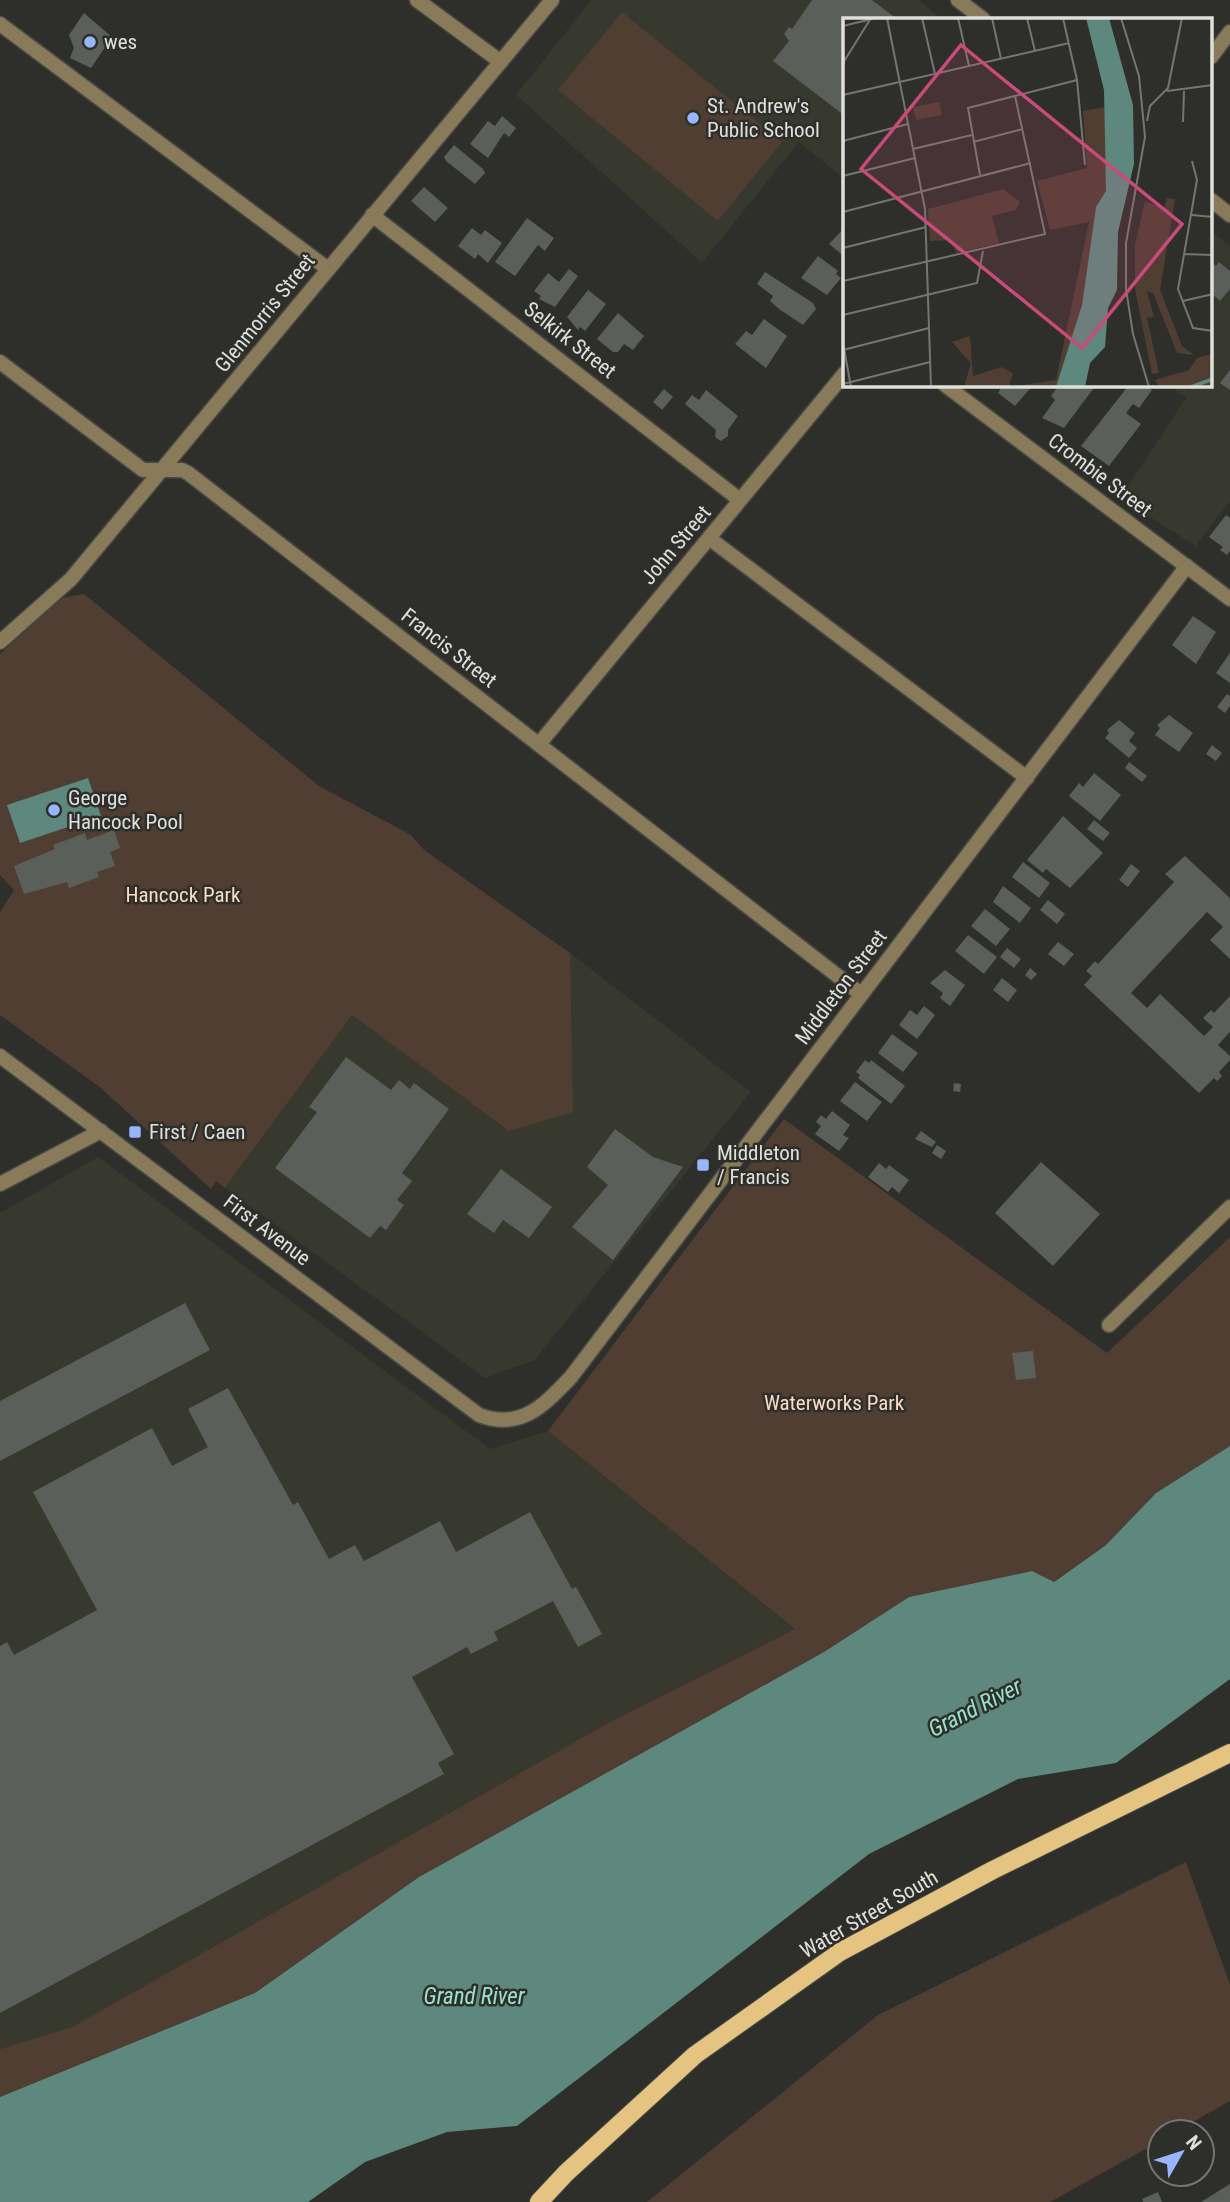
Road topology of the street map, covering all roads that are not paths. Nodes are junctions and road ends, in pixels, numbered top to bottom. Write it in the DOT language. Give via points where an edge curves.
graph roads {
  1 [pos="417,0"];
  2 [pos="552,0"];
  3 [pos="958,0"];
  4 [pos="982,18"];
  5 [pos="0,24"];
  6 [pos="1230,32"];
  7 [pos="1212,56"];
  8 [pos="501,62"];
  9 [pos="1212,201"];
  10 [pos="372,215"];
  11 [pos="1230,215"];
  12 [pos="328,268"];
  13 [pos="0,362"];
  14 [pos="843,375"];
  15 [pos="949,387"];
  16 [pos="163,470"];
  17 [pos="740,500"];
  18 [pos="709,538"];
  19 [pos="1187,566"];
  20 [pos="1230,599"];
  21 [pos="0,642"];
  22 [pos="539,744"];
  23 [pos="1027,778"];
  24 [pos="861,995"];
  25 [pos="0,1056"];
  26 [pos="101,1131"];
  27 [pos="0,1184"];
  28 [pos="1230,1207"];
  29 [pos="1109,1325"];
  30 [pos="516,1419"];
  31 [pos="1230,1753"];
  32 [pos="539,2202"];
  1 -- 8 [label="street"];
  2 -- 8 [label="street, Glenmorris Street"];
  3 -- 4 [label="street"];
  5 -- 12 [label="street"];
  6 -- 7 [label="street"];
  8 -- 10 [label="street, Glenmorris Street"];
  9 -- 11 [label="street"];
  10 -- 12 [label="street, Glenmorris Street"];
  10 -- 17 [label="street, Selkirk Street"];
  12 -- 16 [label="street, Glenmorris Street"];
  13 -- 16 [label="street, Francis Street" via="143,470"];
  14 -- 17 [label="street, John Street"];
  15 -- 19 [label="street, Crombie Street"];
  16 -- 21 [label="street, Glenmorris Street" via="71,579"];
  16 -- 22 [label="street, Francis Street" via="188,473"];
  17 -- 18 [label="street, John Street"];
  18 -- 22 [label="street, John Street"];
  18 -- 23 [label="street"];
  19 -- 20 [label="street, Crombie Street"];
  19 -- 23 [label="street, Middleton Street"];
  22 -- 24 [label="street, Francis Street"];
  23 -- 24 [label="street, Middleton Street"];
  24 -- 30 [label="street, Middleton Street" via="570,1377 539,1408"];
  25 -- 26 [label="street, First Avenue"];
  26 -- 27 [label="street"];
  26 -- 30 [label="street, First Avenue" via="480,1415 493,1421"];
  28 -- 29 [label="street"];
  31 -- 32 [label="main road, Water Street South" via="993,1870 840,1952 695,2055"];
}
